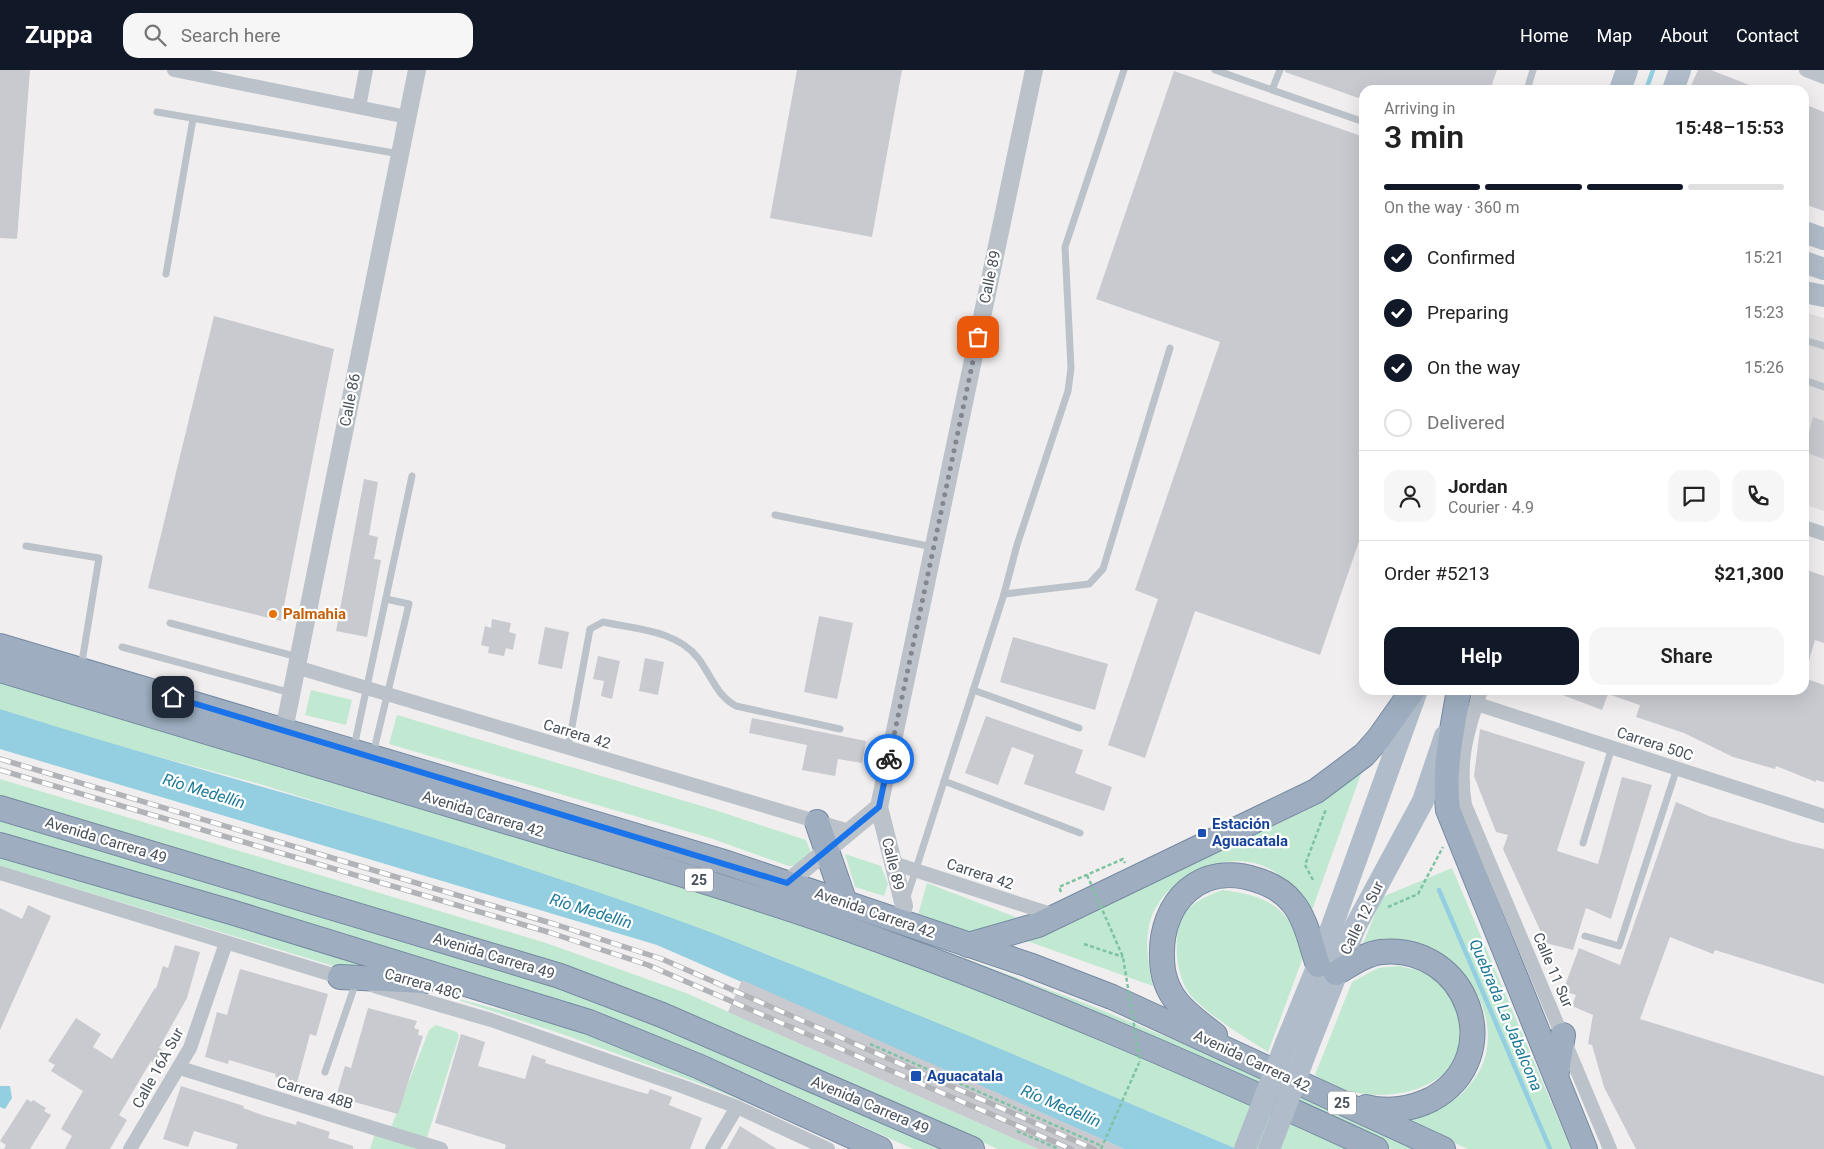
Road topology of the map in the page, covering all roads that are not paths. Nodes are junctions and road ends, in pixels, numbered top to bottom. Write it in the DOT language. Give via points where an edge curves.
graph roads {
  1 [pos="174,70"];
  2 [pos="366,70"];
  3 [pos="417,70"];
  4 [pos="1034,70"];
  5 [pos="1124,70"];
  6 [pos="1215,70"];
  7 [pos="1280,70"];
  8 [pos="1533,70"];
  9 [pos="1627,70"];
  10 [pos="1680,70"];
  11 [pos="1806,70"];
  12 [pos="1824,77"];
  13 [pos="1528,85"];
  14 [pos="1622,85"];
  15 [pos="1675,85"];
  16 [pos="1272,90"];
  17 [pos="359,108"];
  18 [pos="157,112"];
  19 [pos="407,116"];
  20 [pos="193,119"];
  21 [pos="1359,120"];
  22 [pos="400,154"];
  23 [pos="1809,234"];
  24 [pos="1824,239"];
  25 [pos="1809,264"];
  26 [pos="1824,269"];
  27 [pos="166,274"];
  28 [pos="1809,293"];
  29 [pos="1824,296"];
  30 [pos="1809,342"];
  31 [pos="1824,346"];
  32 [pos="1170,348"];
  33 [pos="1809,382"];
  34 [pos="1824,387"];
  35 [pos="412,476"];
  36 [pos="775,515"];
  37 [pos="1809,529"];
  38 [pos="1824,534"];
  39 [pos="26,546"];
  40 [pos="933,548"];
  41 [pos="1004,594"];
  42 [pos="386,599"];
  43 [pos="170,623"];
  44 [pos="0,646"];
  45 [pos="122,647"];
  46 [pos="297,662"];
  47 [pos="0,670"];
  48 [pos="80,670"];
  49 [pos="366,688"];
  50 [pos="973,690"];
  51 [pos="291,693"];
  52 [pos="387,694"];
  53 [pos="1409,695"];
  54 [pos="1415,695"];
  55 [pos="1465,695"];
  56 [pos="1079,728"];
  57 [pos="840,729"];
  58 [pos="284,730"];
  59 [pos="1612,747"];
  60 [pos="568,748"];
  61 [pos="363,754"];
  62 [pos="1677,768"];
  63 [pos="944,782"];
  64 [pos="1465,805"];
  65 [pos="879,807"];
  66 [pos="0,808"];
  67 [pos="1824,816"];
  68 [pos="817,822"];
  69 [pos="849,831"];
  70 [pos="1080,833"];
  71 [pos="1583,844"];
  72 [pos="0,845"];
  73 [pos="827,850"];
  74 [pos="893,863"];
  75 [pos="915,870"];
  76 [pos="0,873"];
  77 [pos="787,883"];
  78 [pos="845,902"];
  79 [pos="901,914"];
  80 [pos="1058,916"];
  81 [pos="1585,936"];
  82 [pos="226,943"];
  83 [pos="968,945"];
  84 [pos="1327,969"];
  85 [pos="348,979"];
  86 [pos="463,983"];
  87 [pos="1563,1035"];
  88 [pos="1296,1046"];
  89 [pos="1241,1056"];
  90 [pos="180,1068"];
  91 [pos="325,1072"];
  92 [pos="1556,1077"];
  93 [pos="1334,1099"];
  94 [pos="738,1106"];
  95 [pos="130,1149"];
  96 [pos="441,1149"];
  97 [pos="712,1149"];
  98 [pos="828,1149"];
  99 [pos="880,1149"];
  100 [pos="972,1149"];
  101 [pos="1246,1149"];
  102 [pos="1269,1149"];
  103 [pos="1376,1149"];
  104 [pos="1442,1149"];
  105 [pos="1585,1149"];
  106 [pos="1610,1149"];
  1 -- 17 [label="street"];
  2 -- 17 [label="street"];
  3 -- 19 [label="street, Calle 86"];
  4 -- 40 [label="street, Calle 89"];
  5 -- 41 [label="lane" via="1065,247 1071,368 1068,391"];
  6 -- 16 [label="lane"];
  7 -- 16 [label="lane"];
  8 -- 13 [label="lane"];
  9 -- 14 [label="main road"];
  10 -- 15 [label="main road"];
  11 -- 12 [label="street"];
  16 -- 21 [label="lane"];
  17 -- 19 [label="street"];
  18 -- 20 [label="lane"];
  19 -- 22 [label="street, Calle 86"];
  20 -- 22 [label="lane"];
  20 -- 27 [label="lane"];
  22 -- 46 [label="street, Calle 86"];
  23 -- 24 [label="main road"];
  25 -- 26 [label="main road"];
  28 -- 29 [label="main road"];
  30 -- 31 [label="lane"];
  32 -- 41 [label="lane" via="1103,569 1089,584"];
  33 -- 34 [label="lane"];
  35 -- 42 [label="lane"];
  36 -- 40 [label="lane"];
  37 -- 38 [label="street"];
  39 -- 48 [label="lane" via="99,558"];
  40 -- 65 [label="street, Calle 89"];
  41 -- 50 [label="lane"];
  42 -- 49 [label="lane"];
  42 -- 52 [label="lane" via="409,604"];
  43 -- 46 [label="lane"];
  44 -- 48 [label="highway, Avenida Carrera 42 / 25"];
  45 -- 51 [label="lane"];
  46 -- 49 [label="street, Carrera 42"];
  46 -- 51 [label="street, Calle 86"];
  47 -- 103 [label="highway, Avenida Carrera 42 / 25" via="370,779 835,924 1106,1029"];
  48 -- 58 [label="highway, Avenida Carrera 42 / 25"];
  49 -- 52 [label="street, Carrera 42"];
  49 -- 61 [label="lane"];
  50 -- 56 [label="lane"];
  50 -- 63 [label="lane"];
  51 -- 58 [label="street, Calle 86"];
  52 -- 60 [label="street, Carrera 42"];
  52 -- 61 [label="lane"];
  53 -- 80 [label="highway" via="1364,755 1328,783"];
  54 -- 84 [label="main road, Calle 12 Sur"];
  55 -- 59 [label="street, Carrera 50C"];
  55 -- 64 [label="street, Calle 12 Sur" via="1461,771"];
  55 -- 84 [label="main road, Calle 12 Sur" via="1422,801 1355,927"];
  55 -- 92 [label="highway" via="1446,767 1448,810"];
  57 -- 60 [label="lane" via="736,706 724,699 698,657 677,638 603,622 590,629"];
  58 -- 61 [label="highway, Avenida Carrera 42 / 25"];
  59 -- 62 [label="street, Carrera 50C"];
  59 -- 71 [label="lane"];
  60 -- 68 [label="street, Carrera 42"];
  61 -- 77 [label="highway, Avenida Carrera 42 / 25"];
  62 -- 67 [label="street, Carrera 50C"];
  62 -- 81 [label="lane" via="1618,946"];
  63 -- 70 [label="lane"];
  63 -- 75 [label="lane"];
  64 -- 87 [label="street, Calle 11 Sur"];
  65 -- 69 [label="street"];
  65 -- 74 [label="street, Calle 89"];
  66 -- 100 [label="highway, Avenida Carrera 49" via="560,976 662,1015"];
  68 -- 69 [label="street, Carrera 42"];
  68 -- 73 [label="highway"];
  69 -- 73 [label="street"];
  72 -- 86 [label="highway"];
  73 -- 77 [label="street"];
  73 -- 78 [label="highway"];
  74 -- 75 [label="street, Carrera 42"];
  74 -- 79 [label="street, Calle 89"];
  75 -- 79 [label="lane"];
  75 -- 80 [label="street, Carrera 42"];
  76 -- 82 [label="street, Carrera 48C"];
  77 -- 78 [label="highway, Avenida Carrera 42 / 25"];
  78 -- 79 [label="highway, Avenida Carrera 42 / 25"];
  79 -- 83 [label="highway, Avenida Carrera 42 / 25"];
  80 -- 83 [label="highway" via="1016,933"];
  82 -- 85 [label="street, Carrera 48C"];
  82 -- 90 [label="street, Calle 16A Sur" via="197,1034"];
  83 -- 89 [label="highway, Avenida Carrera 42 / 25" via="1085,986"];
  84 -- 88 [label="main road, Calle 12 Sur"];
  84 -- 89 [label="highway" via="1292,902 1276,888 1244,875 1218,876 1197,882 1176,900 1166,919 1161,940 1166,984 1177,1002"];
  84 -- 93 [label="highway" via="1379,952 1419,955 1441,967 1459,985 1470,1011 1473,1032 1470,1054 1461,1072 1443,1092 1419,1106 1397,1110 1369,1108"];
  85 -- 86 [label="highway"];
  85 -- 91 [label="lane"];
  85 -- 94 [label="street, Carrera 48C" via="531,1034"];
  86 -- 99 [label="highway" via="630,1038"];
  87 -- 92 [label="highway"];
  87 -- 106 [label="street, Calle 11 Sur"];
  88 -- 101 [label="main road, Calle 12 Sur, bridge"];
  88 -- 102 [label="main road, Calle 12 Sur, bridge"];
  89 -- 93 [label="highway, Avenida Carrera 42 / 25"];
  90 -- 95 [label="street, Calle 16A Sur"];
  90 -- 96 [label="street, Carrera 48B"];
  92 -- 105 [label="highway"];
  93 -- 104 [label="highway, Avenida Carrera 42 / 25"];
  94 -- 97 [label="street"];
  94 -- 98 [label="street, Carrera 48C"];
}
